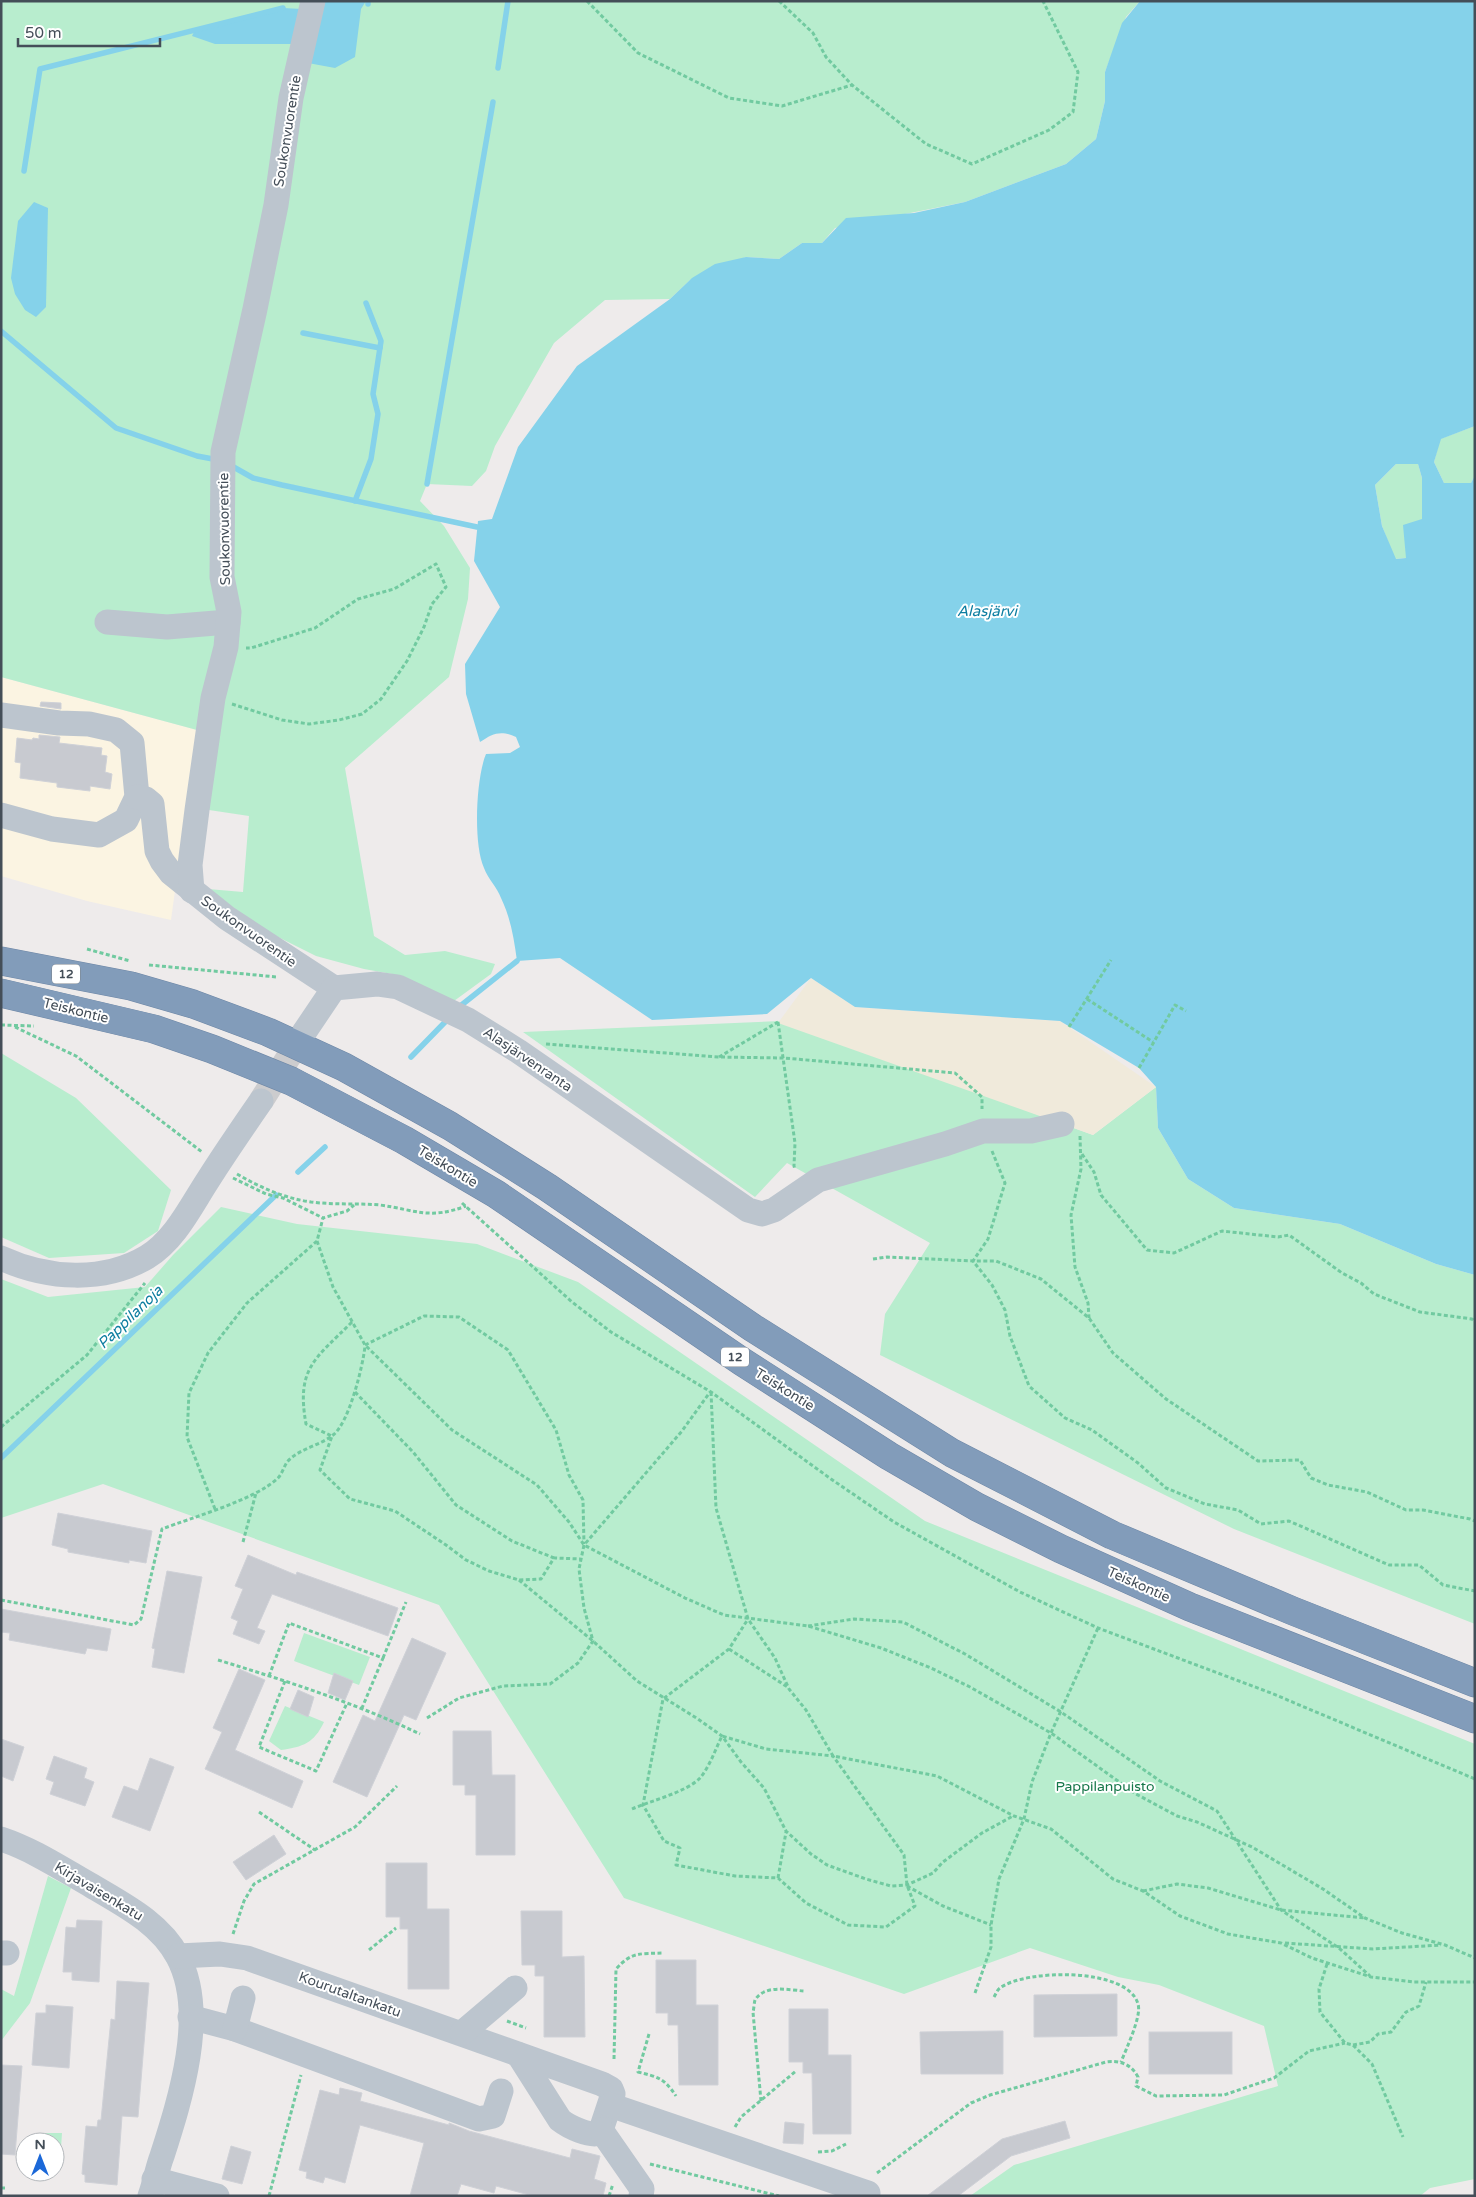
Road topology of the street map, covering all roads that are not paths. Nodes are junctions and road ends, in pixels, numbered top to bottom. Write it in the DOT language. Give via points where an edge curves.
graph roads {
  1 [pos="313,1"];
  2 [pos="106,622"];
  3 [pos="228,622"];
  4 [pos="1,715"];
  5 [pos="137,797"];
  6 [pos="1,815"];
  7 [pos="192,891"];
  8 [pos="1,944"];
  9 [pos="1,961"];
  10 [pos="140,971"];
  11 [pos="334,988"];
  12 [pos="1,993"];
  13 [pos="305,1031"];
  14 [pos="261,1101"];
  15 [pos="1062,1124"];
  16 [pos="1,1258"];
  17 [pos="1475,1683"];
  18 [pos="1475,1719"];
  19 [pos="1,1839"];
  20 [pos="178,1956"];
  21 [pos="515,1988"];
  22 [pos="243,1998"];
  23 [pos="190,2017"];
  24 [pos="235,2029"];
  25 [pos="462,2034"];
  26 [pos="518,2054"];
  27 [pos="502,2091"];
  28 [pos="610,2105"];
  29 [pos="602,2130"];
  30 [pos="152,2187"];
  31 [pos="866,2192"];
  32 [pos="217,2196"];
  33 [pos="641,2196"];
  1 -- 3 [label="street, Soukonvuorentie" via="291,98 276,205 223,452 222,577"];
  2 -- 3 [label="street" via="167,627"];
  3 -- 7 [label="street, Soukonvuorentie" via="226,647 213,698 190,865"];
  4 -- 5 [label="street" via="116,730 132,742"];
  5 -- 6 [label="street" via="126,820 99,835 52,829"];
  5 -- 7 [label="street" via="152,804 156,851 162,862"];
  7 -- 11 [label="street, Soukonvuorentie" via="227,918"];
  8 -- 10 [label="highway" via="112,969"];
  9 -- 10 [label="highway, 12"];
  10 -- 17 [label="highway, 12" via="193,1004 268,1032 344,1067 450,1126 547,1187 753,1328 952,1452 1112,1535"];
  11 -- 13 [label="street"];
  11 -- 15 [label="street, Alasjärvenranta" via="377,984 398,987 468,1020 748,1210 762,1214 774,1210 818,1180 984,1131 1031,1131"];
  12 -- 18 [label="highway, Teiskontie / 12" via="154,1029 291,1081 404,1140 496,1194 741,1361 889,1456 977,1507 1190,1607"];
  14 -- 16 [label="street" via="173,1234 148,1256 118,1270 58,1275"];
  19 -- 20 [label="street, Kirjavaisenkatu" via="32,1852 141,1916 164,1937"];
  20 -- 23 [label="street, Kirjavaisenkatu" via="187,1980"];
  20 -- 25 [label="street, Kourutaltankatu" via="226,1954 277,1967"];
  21 -- 25 [label="street"];
  22 -- 24 [label="street"];
  23 -- 24 [label="street"];
  23 -- 30 [label="street, Kirjavaisenkatu" via="185,2077"];
  24 -- 27 [label="street" via="478,2119 493,2116"];
  25 -- 26 [label="street, Kourutaltankatu"];
  26 -- 28 [label="street, Kourutaltankatu" via="608,2087 613,2094"];
  26 -- 29 [label="street" via="560,2120 596,2135"];
  28 -- 29 [label="street"];
  28 -- 31 [label="street"];
  29 -- 33 [label="street" via="642,2189"];
  30 -- 32 [label="street"];
}
